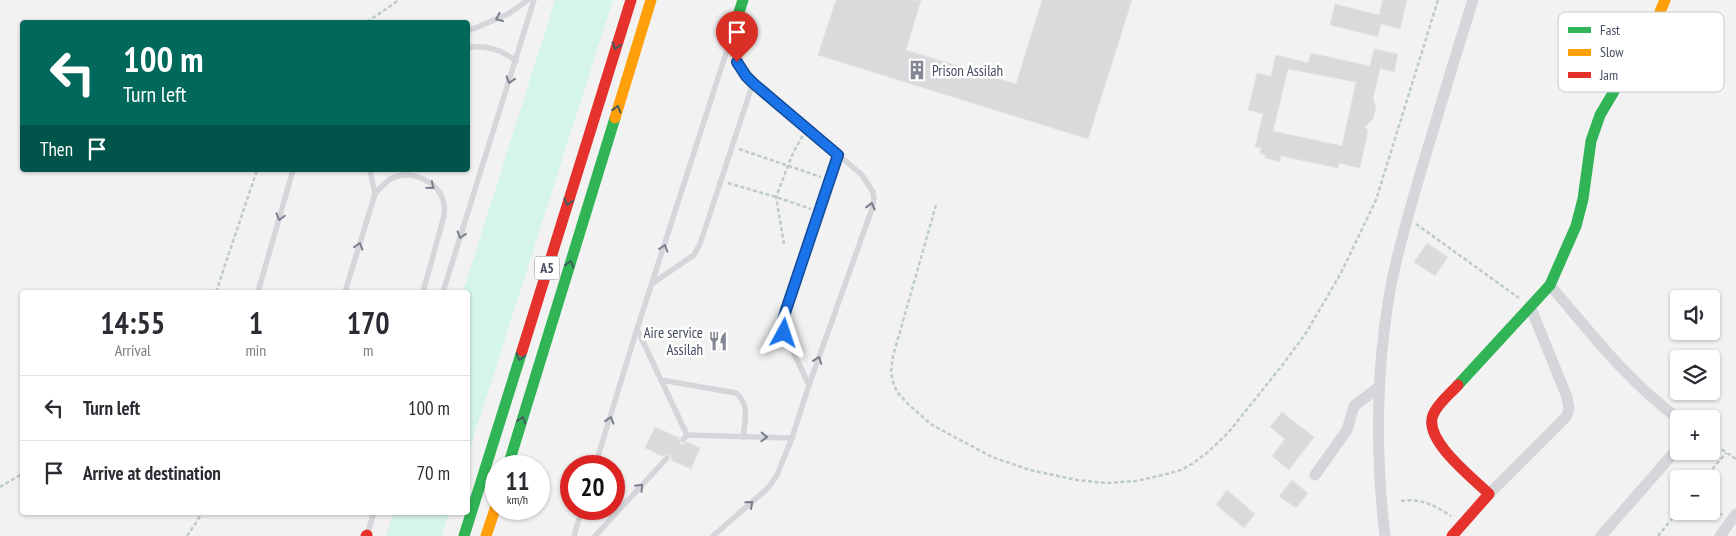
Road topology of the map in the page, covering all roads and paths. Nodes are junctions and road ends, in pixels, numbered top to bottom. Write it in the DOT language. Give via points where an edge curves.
graph roads {
  1 [pos="399,0"];
  2 [pos="528,0"];
  3 [pos="534,0"];
  4 [pos="631,0"];
  5 [pos="651,0"];
  6 [pos="743,0"];
  7 [pos="1438,0"];
  8 [pos="1473,0"];
  9 [pos="1665,0"];
  10 [pos="1660,12"];
  11 [pos="371,20"];
  12 [pos="470,30"];
  13 [pos="730,40"];
  14 [pos="470,48"];
  15 [pos="516,61"];
  16 [pos="753,83"];
  17 [pos="1614,92"];
  18 [pos="806,129"];
  19 [pos="732,146"];
  20 [pos="838,155"];
  21 [pos="789,167"];
  22 [pos="257,172"];
  23 [pos="293,172"];
  24 [pos="370,172"];
  25 [pos="830,180"];
  26 [pos="722,181"];
  27 [pos="375,194"];
  28 [pos="776,196"];
  29 [pos="936,205"];
  30 [pos="819,212"];
  31 [pos="1406,218"];
  32 [pos="784,244"];
  33 [pos="653,282"];
  34 [pos="1550,285"];
  35 [pos="217,290"];
  36 [pos="259,290"];
  37 [pos="346,290"];
  38 [pos="424,290"];
  39 [pos="444,290"];
  40 [pos="1530,306"];
  41 [pos="637,329"];
  42 [pos="661,380"];
  43 [pos="809,385"];
  44 [pos="1380,387"];
  45 [pos="1670,412"];
  46 [pos="743,437"];
  47 [pos="792,438"];
  48 [pos="1720,449"];
  49 [pos="1726,453"];
  50 [pos="511,455"];
  51 [pos="598,455"];
  52 [pos="667,458"];
  53 [pos="1670,458"];
  54 [pos="1736,459"];
  55 [pos="1712,470"];
  56 [pos="20,475"];
  57 [pos="1315,475"];
  58 [pos="0,487"];
  59 [pos="1490,494"];
  60 [pos="1401,501"];
  61 [pos="1736,514"];
  62 [pos="201,515"];
  63 [pos="373,515"];
  64 [pos="491,520"];
  65 [pos="579,520"];
  66 [pos="1671,520"];
  67 [pos="1463,523"];
  68 [pos="367,535"];
  69 [pos="187,536"];
  70 [pos="464,536"];
  71 [pos="486,536"];
  72 [pos="574,536"];
  73 [pos="595,536"];
  74 [pos="713,536"];
  75 [pos="1385,536"];
  76 [pos="1452,536"];
  77 [pos="1601,536"];
  78 [pos="1658,536"];
  79 [pos="1720,536"];
  1 -- 11 [label="path"];
  2 -- 12 [label="lane, one-way" via="508,14"];
  3 -- 15 [label="lane"];
  4 -- 70 [label="main road, A5, one-way"];
  50 -- 5 [label="main road, A5, one-way"];
  6 -- 13 [label="main road"];
  7 -- 29 [label="path" via="1376,200 1327,298 1284,363 1228,433 1208,452 1181,470 1136,481 1107,483 1030,470 992,457 932,425 897,392 891,371 892,356"];
  8 -- 31 [label="street"];
  9 -- 10 [label="main road"];
  13 -- 16 [label="lane" via="737,62"];
  33 -- 13 [label="lane, one-way"];
  14 -- 15 [label="lane" via="495,49"];
  15 -- 39 [label="lane, one-way"];
  16 -- 18 [label="lane"];
  16 -- 19 [label="lane"];
  17 -- 34 [label="main road" via="1600,115 1591,141 1584,199 1576,226"];
  18 -- 20 [label="lane"];
  18 -- 21 [label="path"];
  19 -- 21 [label="path"];
  19 -- 26 [label="lane"];
  20 -- 25 [label="lane"];
  43 -- 20 [label="lane, one-way" via="874,198 862,175"];
  21 -- 25 [label="path"];
  21 -- 28 [label="path"];
  22 -- 35 [label="path"];
  23 -- 36 [label="lane, one-way"];
  24 -- 27 [label="lane"];
  25 -- 30 [label="lane"];
  26 -- 28 [label="path"];
  26 -- 33 [label="lane" via="694,255"];
  37 -- 27 [label="lane, one-way"];
  27 -- 38 [label="lane, one-way" via="392,178 409,175 433,184 440,193 445,205 444,216"];
  28 -- 30 [label="path"];
  28 -- 32 [label="path"];
  30 -- 43 [label="lane" via="783,320 784,333"];
  31 -- 40 [label="path"];
  31 -- 44 [label="street" via="1386,316"];
  33 -- 41 [label="lane"];
  34 -- 40 [label="main road"];
  34 -- 45 [label="street" via="1621,367"];
  40 -- 59 [label="street" via="1569,409 1566,417"];
  40 -- 59 [label="main road" via="1431,418 1434,435 1442,446"];
  41 -- 42 [label="lane"];
  51 -- 41 [label="lane, one-way"];
  42 -- 46 [label="lane" via="685,437"];
  42 -- 46 [label="lane" via="736,393 746,409"];
  43 -- 47 [label="lane"];
  44 -- 57 [label="street" via="1354,406 1347,430"];
  44 -- 75 [label="street" via="1380,497"];
  46 -- 47 [label="lane, one-way"];
  74 -- 47 [label="lane, one-way" via="768,488"];
  48 -- 49 [label="path"];
  49 -- 54 [label="path"];
  49 -- 55 [label="path"];
  73 -- 52 [label="lane, one-way"];
  53 -- 77 [label="street"];
  56 -- 58 [label="path"];
  59 -- 67 [label="main road"];
  60 -- 67 [label="path" via="1431,504"];
  61 -- 79 [label="street"];
  62 -- 69 [label="path"];
  63 -- 68 [label="lane"];
  64 -- 71 [label="main road"];
  65 -- 72 [label="lane"];
  66 -- 78 [label="path"];
  67 -- 76 [label="main road"];
}
